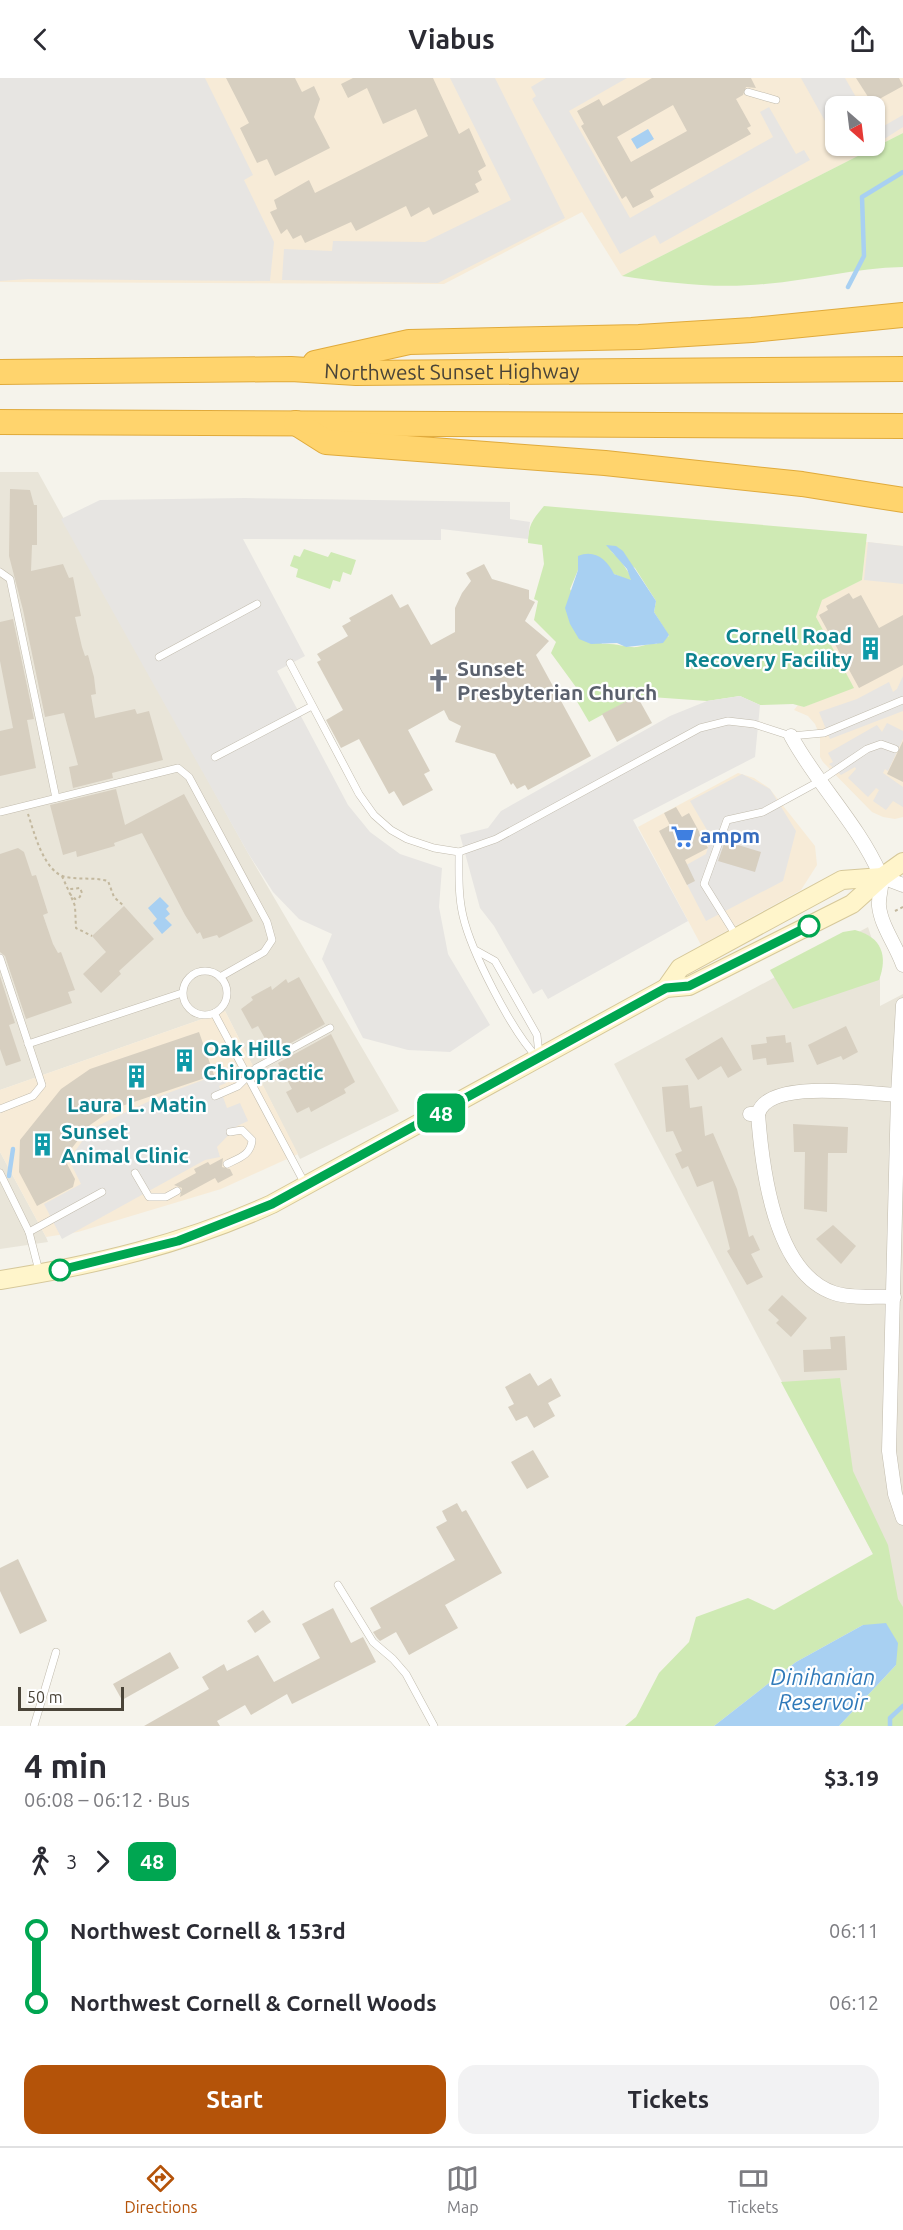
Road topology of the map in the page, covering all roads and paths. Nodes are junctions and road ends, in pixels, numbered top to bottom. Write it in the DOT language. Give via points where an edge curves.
graph roads {
  1 [pos="748,92"];
  2 [pos="776,99"];
  3 [pos="903,315"];
  4 [pos="291,369"];
  5 [pos="903,369"];
  6 [pos="0,372"];
  7 [pos="0,422"];
  8 [pos="294,423"];
  9 [pos="903,426"];
  10 [pos="903,500"];
  11 [pos="0,572"];
  12 [pos="257,604"];
  13 [pos="159,657"];
  14 [pos="290,663"];
  15 [pos="903,700"];
  16 [pos="312,706"];
  17 [pos="791,736"];
  18 [pos="895,750"];
  19 [pos="215,756"];
  20 [pos="818,782"];
  21 [pos="56,798"];
  22 [pos="25,806"];
  23 [pos="0,812"];
  24 [pos="459,852"];
  25 [pos="903,862"];
  26 [pos="62,876"];
  27 [pos="882,877"];
  28 [pos="903,885"];
  29 [pos="124,906"];
  30 [pos="903,907"];
  31 [pos="892,913"];
  32 [pos="92,936"];
  33 [pos="737,937"];
  34 [pos="477,951"];
  35 [pos="0,958"];
  36 [pos="903,965"];
  37 [pos="220,977"];
  38 [pos="666,988"];
  39 [pos="182,993"];
  40 [pos="903,1005"];
  41 [pos="214,1013"];
  42 [pos="330,1028"];
  43 [pos="28,1044"];
  44 [pos="540,1060"];
  45 [pos="247,1076"];
  46 [pos="901,1095"];
  47 [pos="215,1096"];
  48 [pos="0,1108"];
  49 [pos="230,1132"];
  50 [pos="227,1164"];
  51 [pos="0,1173"];
  52 [pos="135,1173"];
  53 [pos="306,1187"];
  54 [pos="177,1191"];
  55 [pos="102,1192"];
  56 [pos="29,1232"];
  57 [pos="40,1274"];
  58 [pos="0,1280"];
  59 [pos="894,1297"];
  60 [pos="898,1368"];
  61 [pos="903,1518"];
  62 [pos="338,1585"];
  63 [pos="56,1652"];
  64 [pos="34,1726"];
  65 [pos="434,1726"];
  1 -- 2 [label="lane"];
  3 -- 4 [label="highway" via="639,337 409,342"];
  4 -- 5 [label="highway, Northwest Sunset Highway" via="356,373"];
  4 -- 6 [label="highway, Northwest Sunset Highway"];
  7 -- 8 [label="highway"];
  8 -- 9 [label="highway"];
  8 -- 10 [label="highway" via="326,442 605,463 802,484"];
  11 -- 21 [label="lane" via="10,579"];
  12 -- 13 [label="lane"];
  14 -- 16 [label="lane"];
  15 -- 17 [label="lane" via="824,733"];
  16 -- 19 [label="lane"];
  16 -- 24 [label="lane" via="359,794 390,830 434,848"];
  17 -- 20 [label="street"];
  17 -- 24 [label="lane" via="754,724 728,721 700,728 496,839"];
  18 -- 20 [label="lane" via="880,744 867,748"];
  20 -- 27 [label="street" via="863,843"];
  20 -- 33 [label="lane" via="763,812 728,820 704,884"];
  21 -- 22 [label="lane"];
  21 -- 37 [label="lane" via="165,769 178,768 189,777 267,922 272,940 264,952"];
  22 -- 23 [label="lane"];
  22 -- 26 [label="path" via="50,865"];
  24 -- 34 [label="lane" via="463,917"];
  25 -- 27 [label="main road"];
  26 -- 29 [label="path" via="108,881 112,893"];
  26 -- 32 [label="path" via="75,906 76,928"];
  27 -- 28 [label="street"];
  27 -- 33 [label="main road" via="842,880"];
  27 -- 36 [label="street" via="882,918"];
  27 -- 38 [label="main road" via="852,904 791,936 689,986"];
  30 -- 31 [label="path"];
  33 -- 38 [label="main road" via="680,968"];
  34 -- 44 [label="lane" via="523,1043"];
  34 -- 44 [label="lane" via="495,961 537,1035"];
  35 -- 43 [label="lane"];
  37 -- 39 [label="lane" via="204,971 196,973"];
  37 -- 41 [label="lane" via="227,992 221,1008"];
  38 -- 44 [label="main road"];
  39 -- 41 [label="lane" via="189,1009 196,1014"];
  39 -- 43 [label="lane"];
  40 -- 46 [label="street"];
  41 -- 45 [label="lane"];
  42 -- 45 [label="lane"];
  43 -- 48 [label="lane" via="42,1085 33,1096"];
  44 -- 53 [label="main road"];
  45 -- 47 [label="lane" via="237,1086"];
  45 -- 53 [label="lane"];
  46 -- 59 [label="street"];
  46 -- 59 [label="street" via="788,1092 768,1099 754,1114 782,1238 796,1263 813,1282 835,1293"];
  49 -- 50 [label="lane" via="242,1130 252,1140 248,1153"];
  51 -- 56 [label="lane"];
  52 -- 54 [label="lane" via="149,1197 166,1197"];
  53 -- 57 [label="main road" via="243,1217 178,1241 99,1263"];
  55 -- 56 [label="lane"];
  56 -- 57 [label="lane"];
  57 -- 58 [label="main road"];
  59 -- 60 [label="street"];
  60 -- 61 [label="street" via="889,1451"];
  62 -- 65 [label="lane" via="373,1642 406,1674"];
  63 -- 64 [label="lane"];
}
